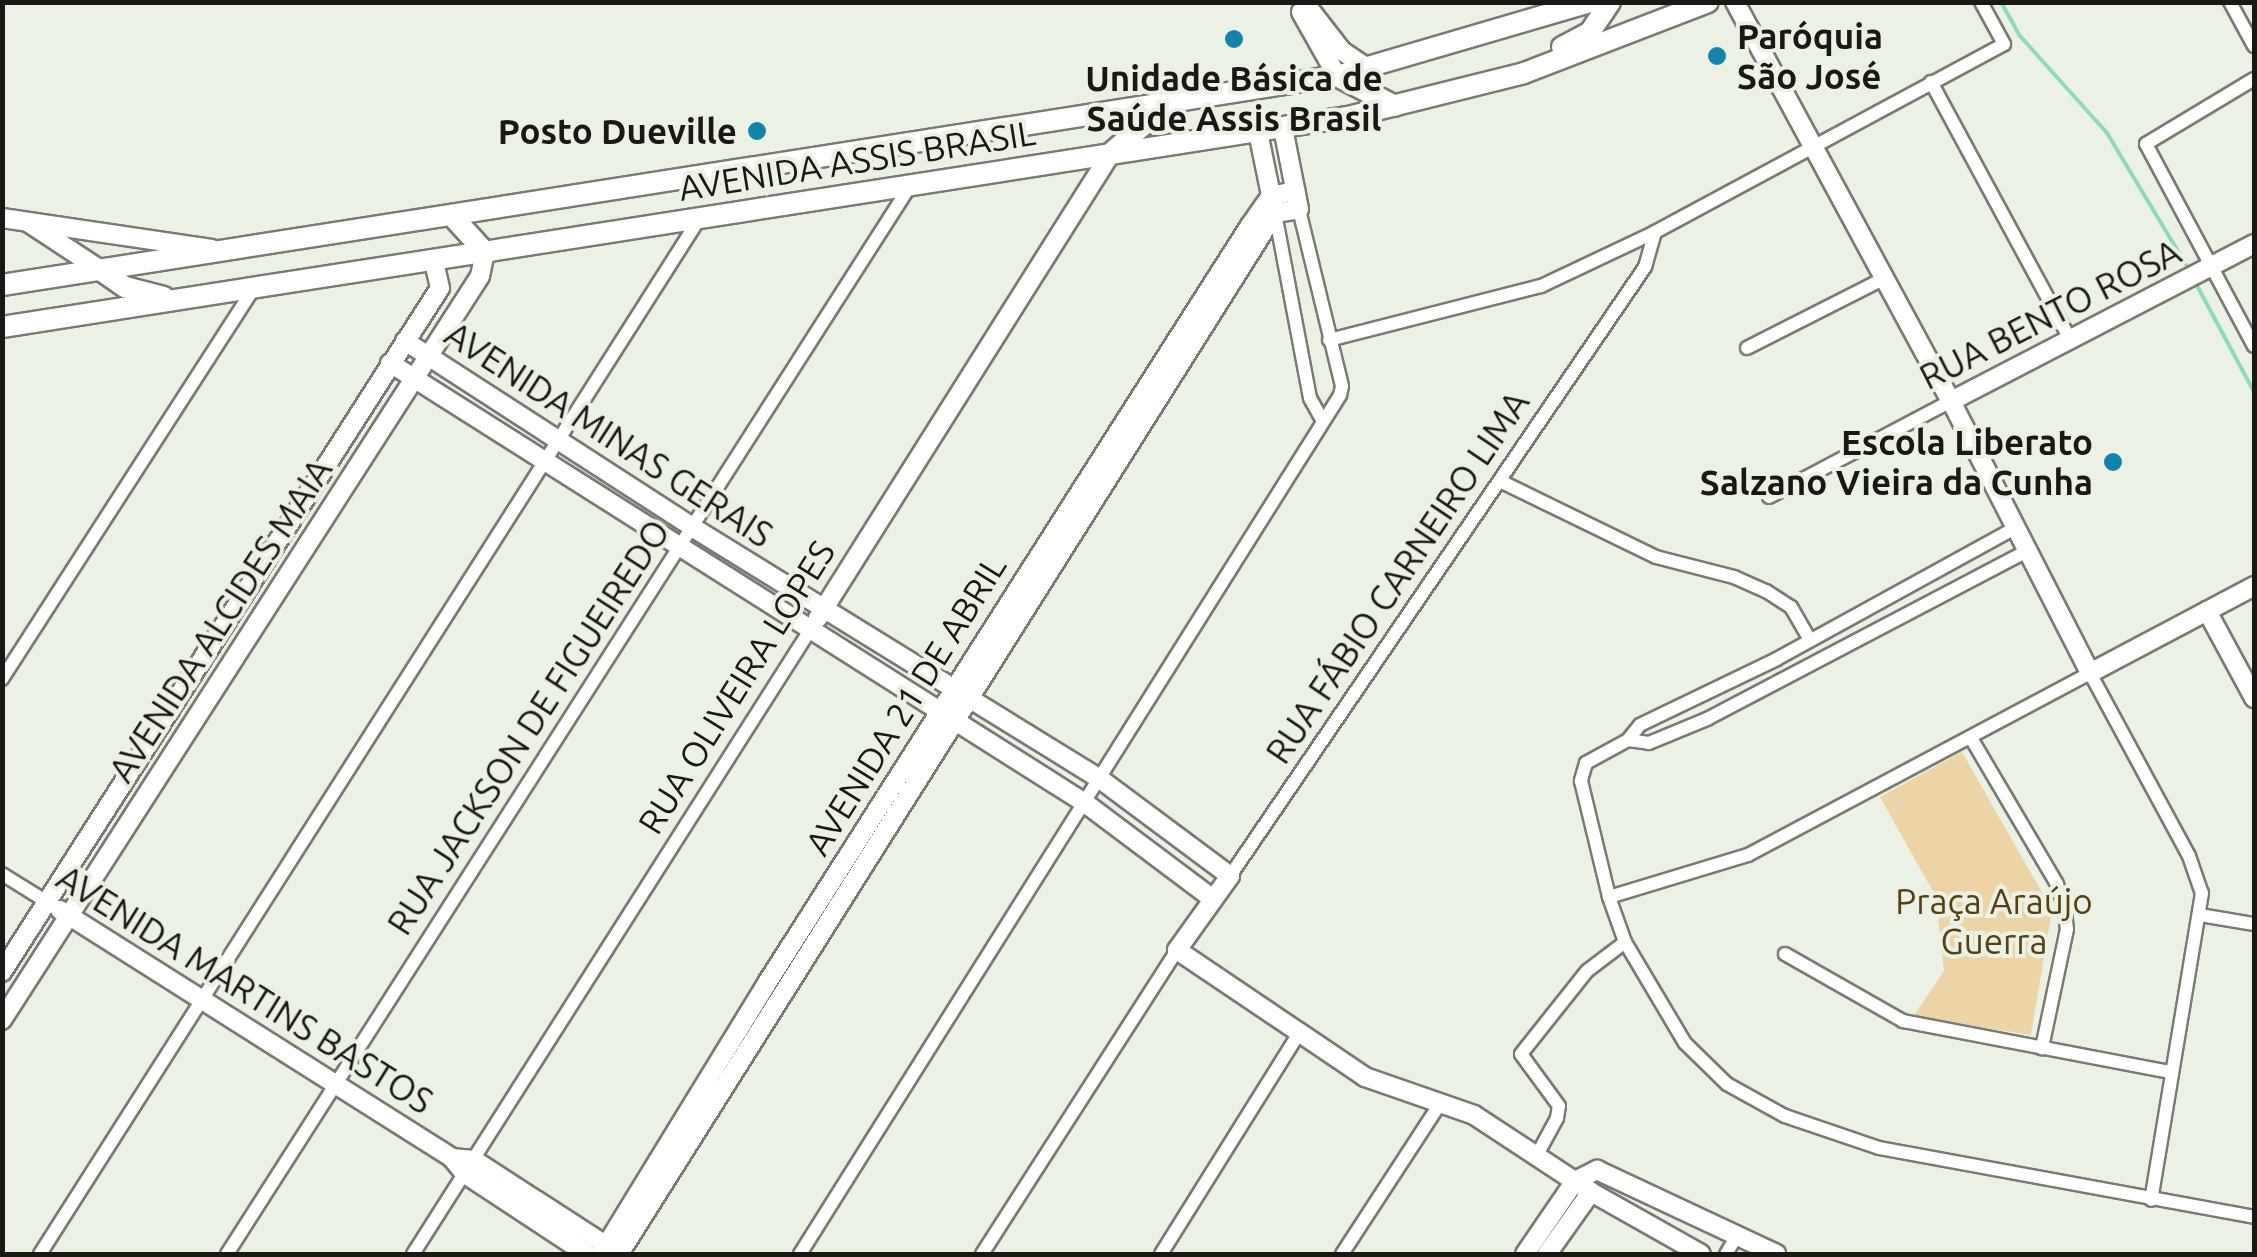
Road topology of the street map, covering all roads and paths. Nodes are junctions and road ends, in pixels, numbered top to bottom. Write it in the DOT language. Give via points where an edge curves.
graph roads {
  1 [pos="1295,2"];
  2 [pos="1304,2"];
  3 [pos="1590,2"];
  4 [pos="1610,2"];
  5 [pos="1708,2"];
  6 [pos="1735,2"];
  7 [pos="1981,2"];
  8 [pos="2230,2"];
  9 [pos="2254,46"];
  10 [pos="1367,68"];
  11 [pos="1524,72"];
  12 [pos="1337,76"];
  13 [pos="2254,79"];
  14 [pos="1931,82"];
  15 [pos="1168,105"];
  16 [pos="1394,106"];
  17 [pos="1283,128"];
  18 [pos="1258,132"];
  19 [pos="1813,145"];
  20 [pos="1111,153"];
  21 [pos="914,181"];
  22 [pos="1297,200"];
  23 [pos="1273,204"];
  24 [pos="453,217"];
  25 [pos="2,218"];
  26 [pos="699,219"];
  27 [pos="24,220"];
  28 [pos="1656,232"];
  29 [pos="2254,244"];
  30 [pos="228,251"];
  31 [pos="486,252"];
  32 [pos="434,262"];
  33 [pos="2210,268"];
  34 [pos="99,269"];
  35 [pos="1885,278"];
  36 [pos="2,284"];
  37 [pos="253,290"];
  38 [pos="174,300"];
  39 [pos="2,327"];
  40 [pos="2070,339"];
  41 [pos="1328,340"];
  42 [pos="405,341"];
  43 [pos="2254,346"];
  44 [pos="1748,348"];
  45 [pos="428,356"];
  46 [pos="390,363"];
  47 [pos="413,378"];
  48 [pos="1950,401"];
  49 [pos="1323,421"];
  50 [pos="557,440"];
  51 [pos="544,463"];
  52 [pos="1502,482"];
  53 [pos="1768,497"];
  54 [pos="1069,521"];
  55 [pos="692,527"];
  56 [pos="2015,528"];
  57 [pos="678,549"];
  58 [pos="2027,551"];
  59 [pos="2254,586"];
  60 [pos="824,610"];
  61 [pos="2207,611"];
  62 [pos="810,630"];
  63 [pos="1810,640"];
  64 [pos="1777,658"];
  65 [pos="2090,673"];
  66 [pos="2,678"];
  67 [pos="1788,679"];
  68 [pos="953,690"];
  69 [pos="2254,698"];
  70 [pos="970,700"];
  71 [pos="1697,700"];
  72 [pos="940,712"];
  73 [pos="1707,719"];
  74 [pos="958,722"];
  75 [pos="1971,738"];
  76 [pos="1628,740"];
  77 [pos="1100,779"];
  78 [pos="1085,803"];
  79 [pos="2,874"];
  80 [pos="1230,876"];
  81 [pos="1609,897"];
  82 [pos="1214,899"];
  83 [pos="46,902"];
  84 [pos="2200,914"];
  85 [pos="68,916"];
  86 [pos="2254,924"];
  87 [pos="1625,942"];
  88 [pos="1177,950"];
  89 [pos="1785,954"];
  90 [pos="2,972"];
  91 [pos="774,987"];
  92 [pos="205,1001"];
  93 [pos="2,1020"];
  94 [pos="1298,1035"];
  95 [pos="2042,1048"];
  96 [pos="2171,1072"];
  97 [pos="335,1084"];
  98 [pos="1441,1102"];
  99 [pos="1537,1155"];
  100 [pos="470,1167"];
  101 [pos="1583,1186"];
  102 [pos="2151,1200"];
  103 [pos="2254,1217"];
  104 [pos="1730,1247"];
  105 [pos="613,1253"];
  106 [pos="40,1254"];
  107 [pos="226,1254"];
  108 [pos="413,1254"];
  109 [pos="587,1254"];
  110 [pos="800,1254"];
  111 [pos="982,1254"];
  112 [pos="1161,1254"];
  113 [pos="1342,1254"];
  114 [pos="1524,1254"];
  115 [pos="1547,1254"];
  116 [pos="1701,1254"];
  117 [pos="1776,1254"];
  1 -- 12 [label="street"];
  2 -- 10 [label="street" via="1342,50"];
  3 -- 10 [label="main road, AVENIDA ASSIS BRASIL"];
  4 -- 11 [label="main road" via="1580,40 1540,56"];
  5 -- 11 [label="main road, AVENIDA ASSIS BRASIL"];
  6 -- 19 [label="street"];
  7 -- 14 [label="street" via="2004,44"];
  8 -- 9 [label="street"];
  10 -- 12 [label="main road, AVENIDA ASSIS BRASIL"];
  11 -- 16 [label="main road, AVENIDA ASSIS BRASIL"];
  12 -- 15 [label="main road, AVENIDA ASSIS BRASIL"];
  12 -- 16 [label="main road"];
  13 -- 33 [label="street" via="2146,144"];
  14 -- 19 [label="street"];
  14 -- 40 [label="street"];
  15 -- 20 [label="main road"];
  15 -- 24 [label="main road, AVENIDA ASSIS BRASIL"];
  16 -- 17 [label="main road, AVENIDA ASSIS BRASIL"];
  17 -- 18 [label="main road, AVENIDA ASSIS BRASIL"];
  17 -- 22 [label="street"];
  18 -- 20 [label="main road, AVENIDA ASSIS BRASIL"];
  18 -- 23 [label="street"];
  19 -- 28 [label="street"];
  19 -- 35 [label="street"];
  20 -- 21 [label="main road, AVENIDA ASSIS BRASIL"];
  20 -- 60 [label="street, RUA OLIVEIRA LOPES"];
  21 -- 26 [label="main road, AVENIDA ASSIS BRASIL"];
  21 -- 55 [label="street, RUA JACKSON DE FIGUEIREDO"];
  22 -- 23 [label="street"];
  22 -- 41 [label="street"];
  23 -- 49 [label="street" via="1310,398"];
  23 -- 54 [label="street, AVENIDA 21 DE ABRIL"];
  24 -- 30 [label="main road, AVENIDA ASSIS BRASIL"];
  24 -- 31 [label="main road"];
  25 -- 27 [label="street"];
  26 -- 31 [label="main road, AVENIDA ASSIS BRASIL"];
  26 -- 50 [label="street"];
  27 -- 30 [label="street"];
  27 -- 34 [label="street"];
  28 -- 41 [label="street" via="1541,286"];
  28 -- 52 [label="street, RUA FÁBIO CARNEIRO LIMA" via="1645,268"];
  29 -- 33 [label="street, RUA BENTO ROSA"];
  30 -- 34 [label="main road, AVENIDA ASSIS BRASIL"];
  31 -- 32 [label="main road, AVENIDA ASSIS BRASIL"];
  31 -- 45 [label="street, AVENIDA ALCIDES MAIA" via="480,276"];
  32 -- 37 [label="main road, AVENIDA ASSIS BRASIL"];
  32 -- 42 [label="street, AVENIDA ALCIDES MAIA" via="440,288"];
  33 -- 40 [label="street, RUA BENTO ROSA"];
  33 -- 43 [label="street"];
  34 -- 36 [label="main road, AVENIDA ASSIS BRASIL"];
  34 -- 38 [label="main road" via="125,287"];
  35 -- 44 [label="street"];
  35 -- 48 [label="street"];
  37 -- 38 [label="main road, AVENIDA ASSIS BRASIL"];
  37 -- 66 [label="street"];
  38 -- 39 [label="main road, AVENIDA ASSIS BRASIL"];
  40 -- 48 [label="street, RUA BENTO ROSA"];
  41 -- 49 [label="street" via="1342,386"];
  42 -- 45 [label="street, AVENIDA MINAS GERAIS"];
  42 -- 46 [label="street, AVENIDA ALCIDES MAIA"];
  45 -- 47 [label="street, AVENIDA ALCIDES MAIA"];
  45 -- 50 [label="street, AVENIDA MINAS GERAIS"];
  46 -- 47 [label="street, AVENIDA MINAS GERAIS"];
  46 -- 83 [label="street, AVENIDA ALCIDES MAIA"];
  47 -- 51 [label="street, AVENIDA MINAS GERAIS"];
  47 -- 85 [label="street, AVENIDA ALCIDES MAIA"];
  48 -- 53 [label="street, RUA BENTO ROSA"];
  48 -- 56 [label="street"];
  49 -- 77 [label="street"];
  50 -- 51 [label="street"];
  50 -- 55 [label="street, AVENIDA MINAS GERAIS"];
  51 -- 57 [label="street, AVENIDA MINAS GERAIS"];
  51 -- 92 [label="street"];
  52 -- 63 [label="street" via="1656,557 1766,591 1791,607"];
  52 -- 80 [label="street, RUA FÁBIO CARNEIRO LIMA"];
  54 -- 68 [label="street, AVENIDA 21 DE ABRIL"];
  54 -- 70 [label="street, AVENIDA 21 DE ABRIL"];
  55 -- 57 [label="street, RUA JACKSON DE FIGUEIREDO"];
  55 -- 60 [label="street, AVENIDA MINAS GERAIS"];
  56 -- 58 [label="street"];
  56 -- 63 [label="street"];
  57 -- 62 [label="street, AVENIDA MINAS GERAIS"];
  57 -- 97 [label="street, RUA JACKSON DE FIGUEIREDO"];
  58 -- 65 [label="street"];
  58 -- 67 [label="street"];
  59 -- 61 [label="street"];
  60 -- 62 [label="street, RUA OLIVEIRA LOPES"];
  60 -- 68 [label="street, AVENIDA MINAS GERAIS"];
  61 -- 65 [label="street"];
  61 -- 69 [label="street"];
  62 -- 72 [label="street, AVENIDA MINAS GERAIS"];
  62 -- 100 [label="street, RUA OLIVEIRA LOPES"];
  63 -- 64 [label="street"];
  64 -- 67 [label="street"];
  64 -- 71 [label="street"];
  65 -- 75 [label="street"];
  65 -- 84 [label="street" via="2189,856 2202,893"];
  67 -- 73 [label="street"];
  68 -- 70 [label="street, AVENIDA MINAS GERAIS"];
  68 -- 72 [label="street, AVENIDA 21 DE ABRIL"];
  70 -- 74 [label="street, AVENIDA 21 DE ABRIL"];
  70 -- 77 [label="street, AVENIDA MINAS GERAIS"];
  71 -- 73 [label="street"];
  71 -- 76 [label="street" via="1640,725"];
  72 -- 74 [label="street, AVENIDA MINAS GERAIS"];
  72 -- 91 [label="street, AVENIDA 21 DE ABRIL"];
  73 -- 76 [label="street" via="1650,743"];
  74 -- 78 [label="street, AVENIDA MINAS GERAIS"];
  74 -- 91 [label="street, AVENIDA 21 DE ABRIL"];
  75 -- 81 [label="street" via="1748,855"];
  75 -- 95 [label="street" via="2065,908"];
  76 -- 81 [label="street" via="1586,762 1581,781"];
  77 -- 78 [label="street"];
  77 -- 80 [label="street, AVENIDA MINAS GERAIS"];
  78 -- 82 [label="street, AVENIDA MINAS GERAIS"];
  78 -- 110 [label="street"];
  79 -- 83 [label="street, AVENIDA MARTINS BASTOS"];
  80 -- 82 [label="street, RUA FÁBIO CARNEIRO LIMA"];
  81 -- 87 [label="street"];
  82 -- 88 [label="street, RUA FÁBIO CARNEIRO LIMA"];
  83 -- 85 [label="street, AVENIDA MARTINS BASTOS"];
  83 -- 90 [label="street, AVENIDA ALCIDES MAIA"];
  84 -- 86 [label="street"];
  84 -- 96 [label="street"];
  85 -- 92 [label="street, AVENIDA MARTINS BASTOS"];
  85 -- 93 [label="street, AVENIDA ALCIDES MAIA"];
  87 -- 99 [label="street" via="1587,970 1520,1054 1559,1106"];
  87 -- 102 [label="street" via="1704,1065 1785,1116 1879,1148"];
  88 -- 94 [label="street"];
  88 -- 111 [label="street"];
  89 -- 95 [label="street" via="1903,1021"];
  91 -- 105 [label="street, AVENIDA 21 DE ABRIL"];
  92 -- 97 [label="street, AVENIDA MARTINS BASTOS"];
  92 -- 106 [label="street"];
  94 -- 98 [label="street" via="1366,1076"];
  94 -- 112 [label="street"];
  95 -- 96 [label="street"];
  96 -- 102 [label="street"];
  97 -- 100 [label="street, AVENIDA MARTINS BASTOS"];
  97 -- 107 [label="street, RUA JACKSON DE FIGUEIREDO"];
  98 -- 99 [label="street"];
  98 -- 113 [label="street"];
  99 -- 101 [label="street"];
  100 -- 105 [label="street, AVENIDA MARTINS BASTOS"];
  100 -- 108 [label="street, RUA OLIVEIRA LOPES"];
  100 -- 109 [label="street, AVENIDA MARTINS BASTOS"];
  101 -- 104 [label="street" via="1587,1173 1607,1172"];
  101 -- 114 [label="street"];
  101 -- 115 [label="street"];
  101 -- 116 [label="street"];
  102 -- 103 [label="street"];
  104 -- 117 [label="street"];
}
